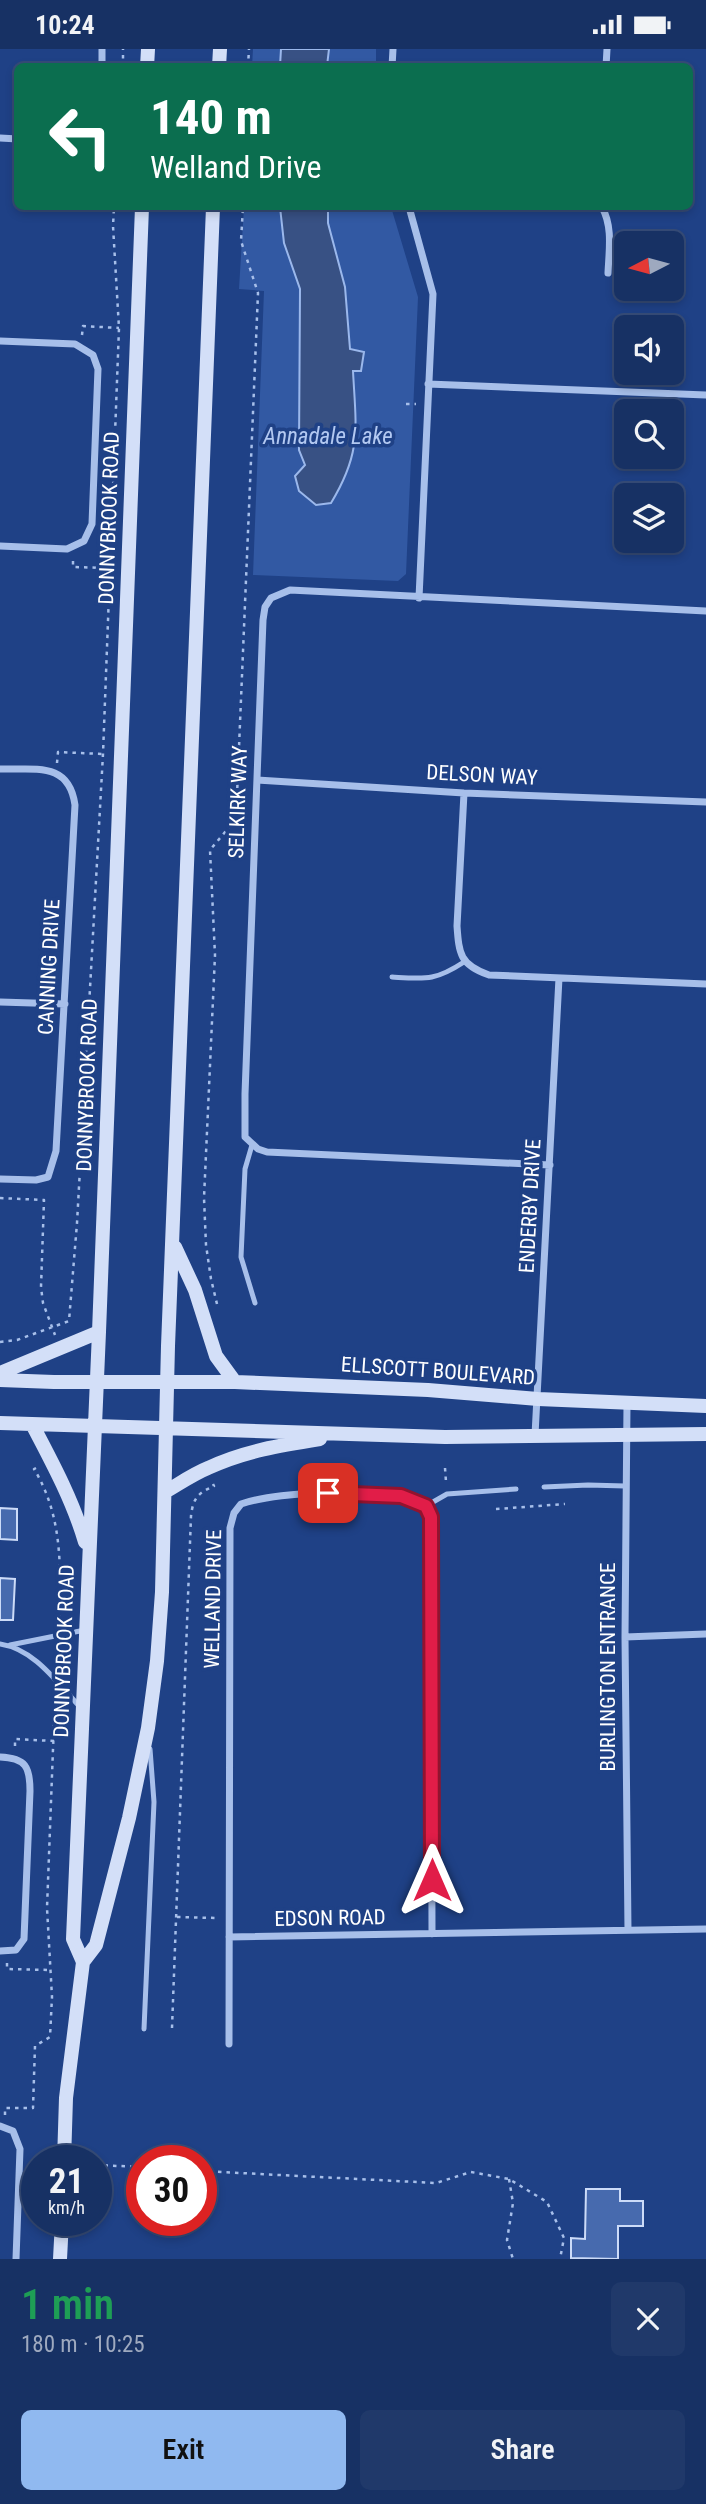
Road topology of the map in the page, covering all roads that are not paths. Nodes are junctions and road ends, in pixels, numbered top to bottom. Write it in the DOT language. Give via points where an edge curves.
graph roads {
  1 [pos="142,210"];
  2 [pos="213,210"];
  3 [pos="410,210"];
  4 [pos="604,210"];
  5 [pos="608,273"];
  6 [pos="0,341"];
  7 [pos="429,384"];
  8 [pos="706,395"];
  9 [pos="0,546"];
  10 [pos="419,598"];
  11 [pos="706,611"];
  12 [pos="0,769"];
  13 [pos="257,780"];
  14 [pos="464,793"];
  15 [pos="706,802"];
  16 [pos="464,962"];
  17 [pos="392,977"];
  18 [pos="559,978"];
  19 [pos="706,984"];
  20 [pos="0,1002"];
  21 [pos="65,1004"];
  22 [pos="252,1145"];
  23 [pos="550,1165"];
  24 [pos="0,1179"];
  25 [pos="173,1244"];
  26 [pos="255,1303"];
  27 [pos="99,1332"];
  28 [pos="0,1373"];
  29 [pos="0,1380"];
  30 [pos="167,1381"];
  31 [pos="96,1382"];
  32 [pos="235,1382"];
  33 [pos="538,1399"];
  34 [pos="627,1403"];
  35 [pos="706,1406"];
  36 [pos="0,1423"];
  37 [pos="32,1424"];
  38 [pos="94,1426"];
  39 [pos="167,1427"];
  40 [pos="349,1433"];
  41 [pos="706,1434"];
  42 [pos="535,1435"];
  43 [pos="625,1435"];
  44 [pos="625,1486"];
  45 [pos="544,1487"];
  46 [pos="516,1489"];
  47 [pos="165,1492"];
  48 [pos="426,1506"];
  49 [pos="89,1553"];
  50 [pos="86,1630"];
  51 [pos="706,1634"];
  52 [pos="625,1637"];
  53 [pos="0,1644"];
  54 [pos="10,1645"];
  55 [pos="83,1710"];
  56 [pos="148,1728"];
  57 [pos="0,1757"];
  58 [pos="706,1929"];
  59 [pos="628,1930"];
  60 [pos="432,1934"];
  61 [pos="229,1937"];
  62 [pos="4,1951"];
  63 [pos="83,1962"];
  64 [pos="144,2029"];
  65 [pos="229,2044"];
  66 [pos="3,2126"];
  67 [pos="65,2145"];
  68 [pos="61,2236"];
  69 [pos="16,2259"];
  70 [pos="60,2259"];
  1 -- 27 [label="main road, DONNYBROOK ROAD"];
  2 -- 25 [label="main road, DONNYBROOK ROAD"];
  3 -- 7 [label="street" via="433,294"];
  4 -- 5 [label="street" via="610,232"];
  6 -- 9 [label="street" via="75,344 93,355 98,369 92,524 84,541 74,547"];
  7 -- 8 [label="street"];
  7 -- 10 [label="street"];
  10 -- 11 [label="street, SELKIRK WAY"];
  10 -- 13 [label="street, SELKIRK WAY" via="290,590 271,598 263,620"];
  12 -- 21 [label="street, CANNING DRIVE" via="57,773 73,792"];
  13 -- 14 [label="street, DELSON WAY"];
  13 -- 22 [label="street, SELKIRK WAY" via="243,1124"];
  14 -- 15 [label="street, DELSON WAY"];
  14 -- 16 [label="street" via="457,926"];
  16 -- 17 [label="lane" via="431,979"];
  16 -- 18 [label="street" via="489,975"];
  18 -- 19 [label="street"];
  18 -- 23 [label="street, ENDERBY DRIVE"];
  20 -- 21 [label="street"];
  21 -- 24 [label="street, CANNING DRIVE" via="52,1168 48,1177 36,1180"];
  22 -- 23 [label="street" via="267,1152"];
  22 -- 26 [label="lane" via="245,1169 241,1258"];
  23 -- 33 [label="street, ENDERBY DRIVE"];
  25 -- 30 [label="main road, DONNYBROOK ROAD"];
  25 -- 32 [label="main road" via="195,1290 213,1349"];
  27 -- 28 [label="main road"];
  27 -- 31 [label="main road, DONNYBROOK ROAD"];
  29 -- 31 [label="main road, ELLSCOTT BOULEVARD"];
  30 -- 31 [label="main road, ELLSCOTT BOULEVARD"];
  30 -- 32 [label="main road, ELLSCOTT BOULEVARD"];
  30 -- 39 [label="main road, DONNYBROOK ROAD"];
  31 -- 38 [label="main road, DONNYBROOK ROAD"];
  32 -- 33 [label="main road, ELLSCOTT BOULEVARD" via="428,1389"];
  33 -- 34 [label="main road, ELLSCOTT BOULEVARD"];
  33 -- 42 [label="street, ENDERBY DRIVE"];
  34 -- 35 [label="main road, ELLSCOTT BOULEVARD"];
  34 -- 43 [label="street, BURLINGTON ENTRANCE"];
  36 -- 37 [label="main road"];
  37 -- 38 [label="main road"];
  37 -- 49 [label="main road"];
  38 -- 39 [label="main road"];
  38 -- 49 [label="main road, DONNYBROOK ROAD"];
  39 -- 40 [label="main road"];
  39 -- 47 [label="main road, DONNYBROOK ROAD"];
  40 -- 42 [label="main road"];
  40 -- 47 [label="main road" via="262,1449 206,1468"];
  41 -- 43 [label="main road"];
  42 -- 43 [label="main road"];
  43 -- 44 [label="street, BURLINGTON ENTRANCE"];
  44 -- 45 [label="lane"];
  44 -- 52 [label="street, BURLINGTON ENTRANCE"];
  46 -- 48 [label="lane" via="447,1494"];
  47 -- 56 [label="main road, DONNYBROOK ROAD" via="160,1620"];
  48 -- 60 [label="street" via="432,1533"];
  48 -- 61 [label="street, WELLAND DRIVE" via="401,1496 298,1493 252,1500 234,1513 230,1528"];
  49 -- 50 [label="main road, DONNYBROOK ROAD"];
  50 -- 54 [label="lane"];
  50 -- 55 [label="main road, DONNYBROOK ROAD"];
  51 -- 52 [label="street"];
  52 -- 59 [label="street, BURLINGTON ENTRANCE"];
  53 -- 54 [label="lane"];
  54 -- 55 [label="lane" via="33,1658"];
  55 -- 63 [label="main road, DONNYBROOK ROAD" via="73,1939"];
  56 -- 63 [label="main road, DONNYBROOK ROAD" via="96,1945"];
  56 -- 64 [label="lane, DONNYBROOK ROAD" via="154,1802"];
  57 -- 62 [label="street" via="15,1759 30,1775 24,1939 16,1950"];
  58 -- 59 [label="street, EDSON ROAD"];
  59 -- 60 [label="street, EDSON ROAD"];
  60 -- 61 [label="street, EDSON ROAD"];
  61 -- 65 [label="street"];
  63 -- 67 [label="main road, DONNYBROOK ROAD"];
  66 -- 69 [label="street" via="13,2131 20,2149"];
  68 -- 70 [label="main road"];
}
